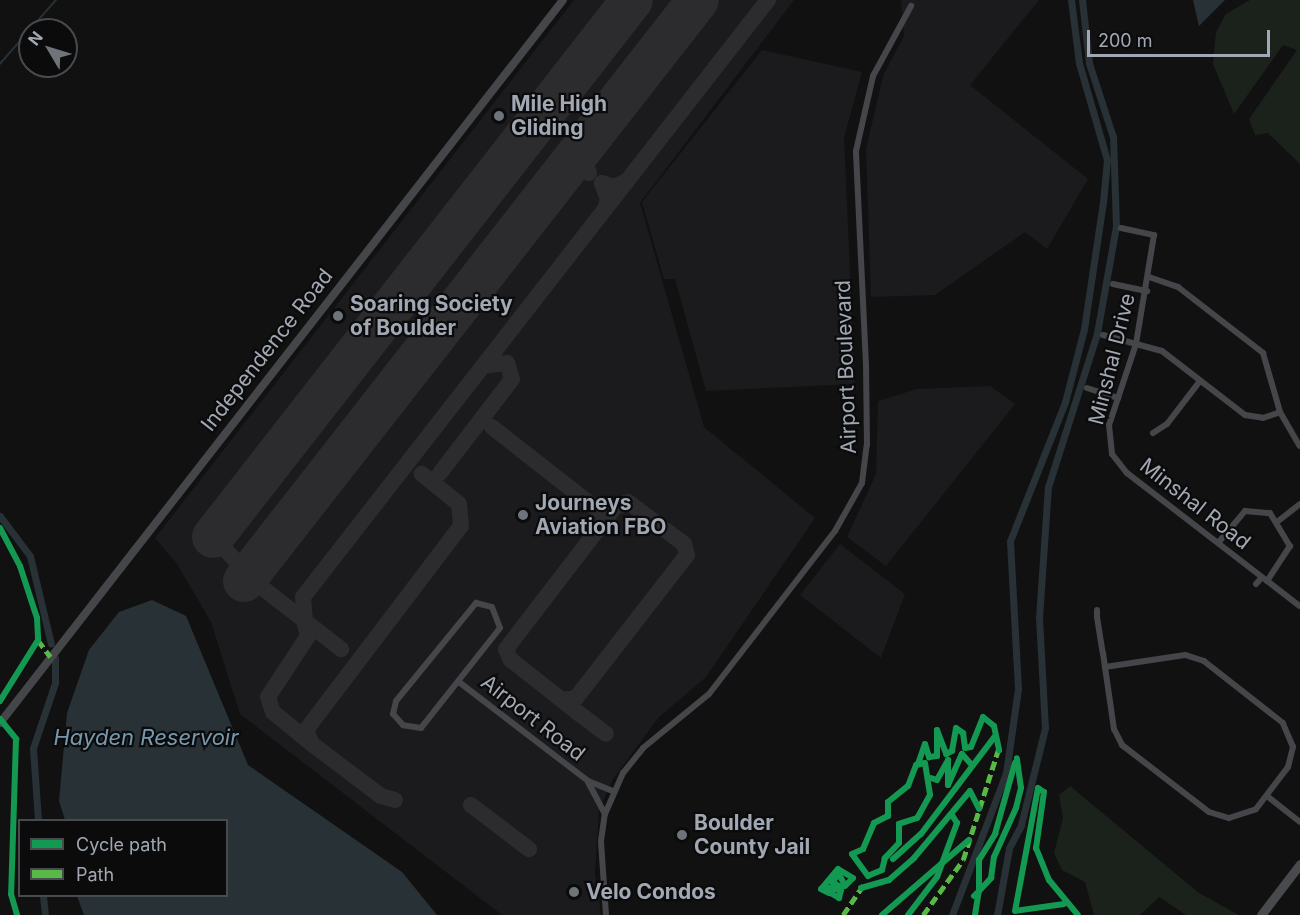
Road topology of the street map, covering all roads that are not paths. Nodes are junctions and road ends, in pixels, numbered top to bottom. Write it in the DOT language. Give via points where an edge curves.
graph roads {
  1 [pos="563,0"];
  2 [pos="911,6"];
  3 [pos="1120,228"];
  4 [pos="1149,277"];
  5 [pos="1113,284"];
  6 [pos="1147,291"];
  7 [pos="1103,335"];
  8 [pos="1136,344"];
  9 [pos="1200,381"];
  10 [pos="1087,388"];
  11 [pos="1118,398"];
  12 [pos="1280,412"];
  13 [pos="1153,433"];
  14 [pos="1300,446"];
  15 [pos="1109,456"];
  16 [pos="1300,504"];
  17 [pos="1277,522"];
  18 [pos="1218,543"];
  19 [pos="1265,579"];
  20 [pos="1256,585"];
  21 [pos="1300,606"];
  22 [pos="1097,610"];
  23 [pos="1105,667"];
  24 [pos="459,681"];
  25 [pos="0,723"];
  26 [pos="588,781"];
  27 [pos="613,791"];
  28 [pos="1267,796"];
  29 [pos="605,814"];
  30 [pos="1300,822"];
  31 [pos="1300,864"];
  32 [pos="606,915"];
  33 [pos="1261,915"];
  1 -- 25 [label="street, Independence Road"];
  2 -- 27 [label="street, Airport Boulevard" via="873,76 856,151 867,445 856,498 709,694 643,748"];
  3 -- 4 [label="street, Minshal Drive" via="1154,235"];
  4 -- 6 [label="street, Minshal Drive"];
  4 -- 12 [label="street" via="1178,287 1259,349 1273,373"];
  5 -- 6 [label="street"];
  6 -- 8 [label="street, Minshal Drive"];
  7 -- 8 [label="street"];
  8 -- 9 [label="street" via="1162,351"];
  8 -- 11 [label="street, Minshal Drive"];
  9 -- 12 [label="street" via="1245,415 1263,418"];
  9 -- 13 [label="street" via="1167,424"];
  10 -- 11 [label="street"];
  11 -- 15 [label="street, Minshal Drive" via="1109,425"];
  12 -- 14 [label="street"];
  15 -- 18 [label="street, Minshal Road"];
  16 -- 17 [label="street"];
  17 -- 18 [label="street" via="1255,505 1240,515"];
  17 -- 19 [label="street" via="1293,544"];
  18 -- 19 [label="street, Minshal Road"];
  19 -- 20 [label="street, Minshal Road"];
  19 -- 21 [label="street, Minshal Road"];
  22 -- 23 [label="street"];
  23 -- 28 [label="street" via="1114,729 1122,745 1220,817 1248,814"];
  23 -- 28 [label="street" via="1197,657 1283,723 1291,736 1291,759"];
  24 -- 24 [label="street, Airport Road" via="421,728 412,730 396,720 396,702 469,606 483,603 499,615 500,628"];
  24 -- 26 [label="street, Airport Road"];
  26 -- 27 [label="street, Airport Road"];
  26 -- 29 [label="street, Airport Road"];
  27 -- 29 [label="street"];
  28 -- 30 [label="street"];
  29 -- 32 [label="street" via="600,858"];
  31 -- 33 [label="main road"];
}
